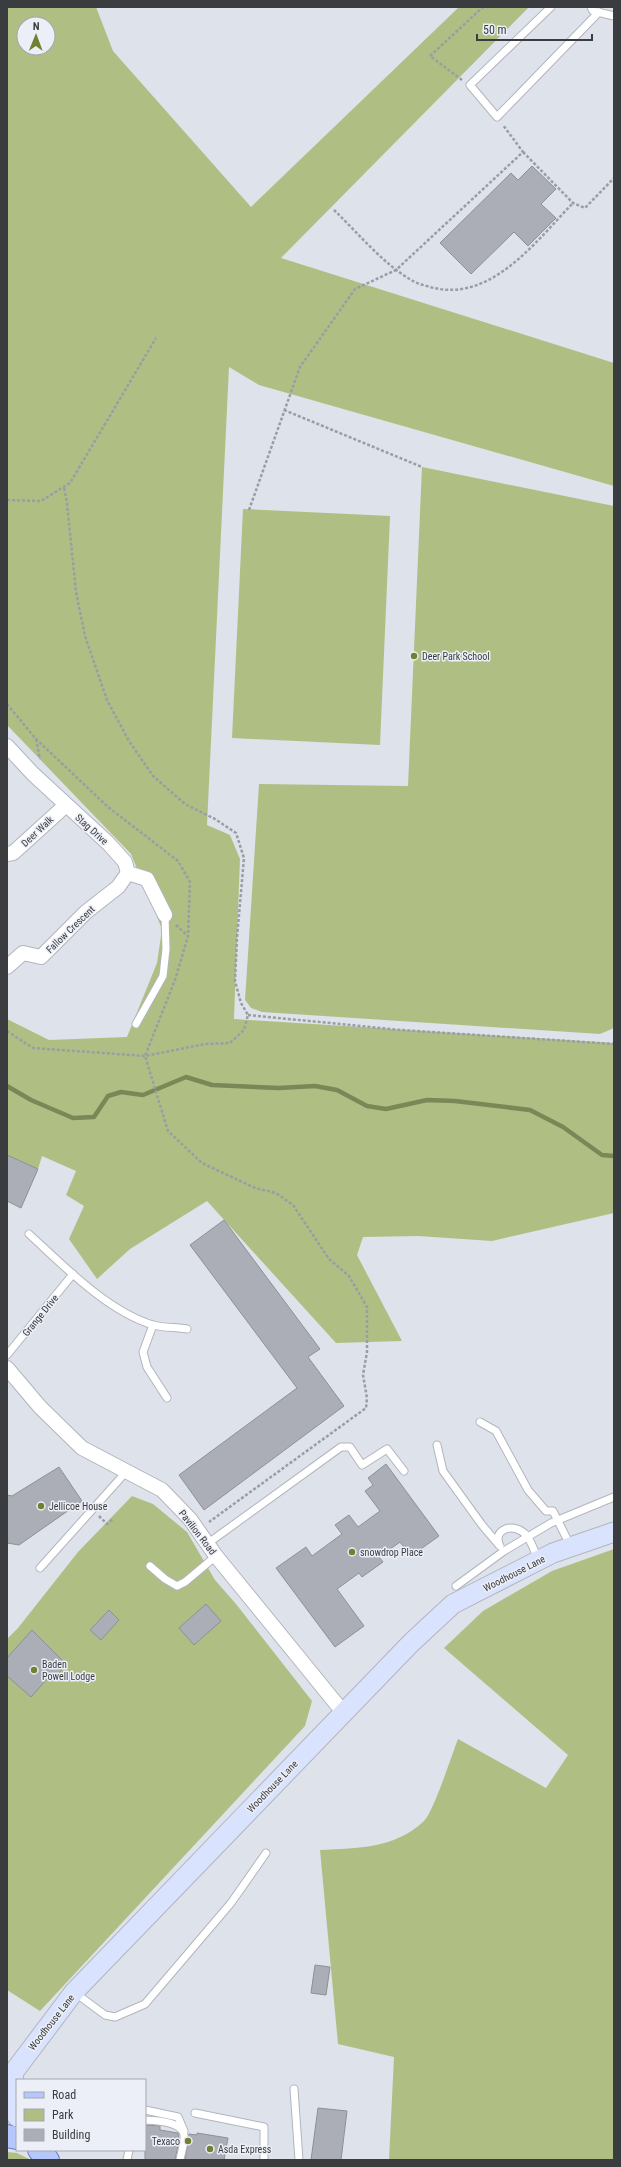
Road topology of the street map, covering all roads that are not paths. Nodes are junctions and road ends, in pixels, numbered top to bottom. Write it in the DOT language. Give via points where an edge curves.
graph roads {
  1 [pos="552,7"];
  2 [pos="590,7"];
  3 [pos="599,12"];
  4 [pos="614,16"];
  5 [pos="7,746"];
  6 [pos="66,805"];
  7 [pos="7,854"];
  8 [pos="128,873"];
  9 [pos="165,915"];
  10 [pos="7,967"];
  11 [pos="136,1024"];
  12 [pos="29,1234"];
  13 [pos="73,1274"];
  14 [pos="153,1325"];
  15 [pos="187,1329"];
  16 [pos="7,1355"];
  17 [pos="7,1368"];
  18 [pos="167,1398"];
  19 [pos="480,1422"];
  20 [pos="437,1444"];
  21 [pos="404,1470"];
  22 [pos="126,1472"];
  23 [pos="614,1497"];
  24 [pos="559,1520"];
  25 [pos="614,1532"];
  26 [pos="528,1537"];
  27 [pos="207,1544"];
  28 [pos="499,1545"];
  29 [pos="572,1547"];
  30 [pos="504,1551"];
  31 [pos="216,1556"];
  32 [pos="538,1561"];
  33 [pos="150,1566"];
  34 [pos="40,1568"];
  35 [pos="456,1586"];
  36 [pos="343,1712"];
  37 [pos="266,1853"];
  38 [pos="74,1992"];
  39 [pos="294,2089"];
  40 [pos="16,2106"];
  41 [pos="146,2110"];
  42 [pos="194,2113"];
  43 [pos="146,2120"];
  44 [pos="184,2134"];
  45 [pos="40,2151"];
  46 [pos="48,2160"];
  47 [pos="180,2160"];
  48 [pos="264,2160"];
  49 [pos="299,2160"];
  1 -- 3 [label="lane" via="470,85 497,117"];
  2 -- 3 [label="lane" via="593,11"];
  3 -- 4 [label="lane"];
  5 -- 6 [label="street, Stag Drive"];
  6 -- 7 [label="street, Deer Walk" via="13,853"];
  6 -- 8 [label="street, Stag Drive" via="108,843 125,862"];
  8 -- 9 [label="street" via="148,879"];
  8 -- 10 [label="street, Fallow Crescent" via="118,887 86,912 41,957 23,953"];
  9 -- 11 [label="lane" via="166,949 163,976"];
  12 -- 13 [label="lane"];
  13 -- 14 [label="lane" via="116,1307"];
  13 -- 16 [label="lane, Grange Drive"];
  14 -- 15 [label="lane"];
  14 -- 18 [label="lane" via="143,1352 147,1367"];
  17 -- 22 [label="street, Pavilion Road" via="40,1407 82,1448"];
  19 -- 24 [label="lane" via="496,1431 528,1490 546,1511 553,1511"];
  20 -- 28 [label="lane" via="443,1471"];
  21 -- 27 [label="lane" via="387,1449 362,1465 350,1447 341,1447"];
  22 -- 27 [label="street, Pavilion Road" via="162,1490 190,1519"];
  22 -- 34 [label="lane"];
  23 -- 24 [label="lane"];
  24 -- 26 [label="lane"];
  24 -- 29 [label="lane"];
  25 -- 29 [label="street, Woodhouse Lane"];
  26 -- 28 [label="lane" via="518,1529 509,1527 501,1532"];
  26 -- 30 [label="lane"];
  26 -- 32 [label="lane"];
  27 -- 31 [label="street, Pavilion Road"];
  28 -- 30 [label="lane"];
  29 -- 32 [label="street, Woodhouse Lane"];
  30 -- 35 [label="lane"];
  31 -- 33 [label="lane" via="177,1586 164,1580"];
  31 -- 36 [label="street, Pavilion Road"];
  32 -- 36 [label="street, Woodhouse Lane" via="453,1604"];
  36 -- 38 [label="street, Woodhouse Lane"];
  37 -- 38 [label="lane" via="231,1903 145,2004 115,2017 106,2015"];
  38 -- 40 [label="street, Woodhouse Lane" via="13,2073"];
  39 -- 49 [label="lane"];
  41 -- 44 [label="lane" via="178,2117"];
  42 -- 48 [label="lane" via="264,2127"];
  43 -- 44 [label="lane" via="176,2125"];
  44 -- 47 [label="lane"];
  45 -- 46 [label="main road"];
}
